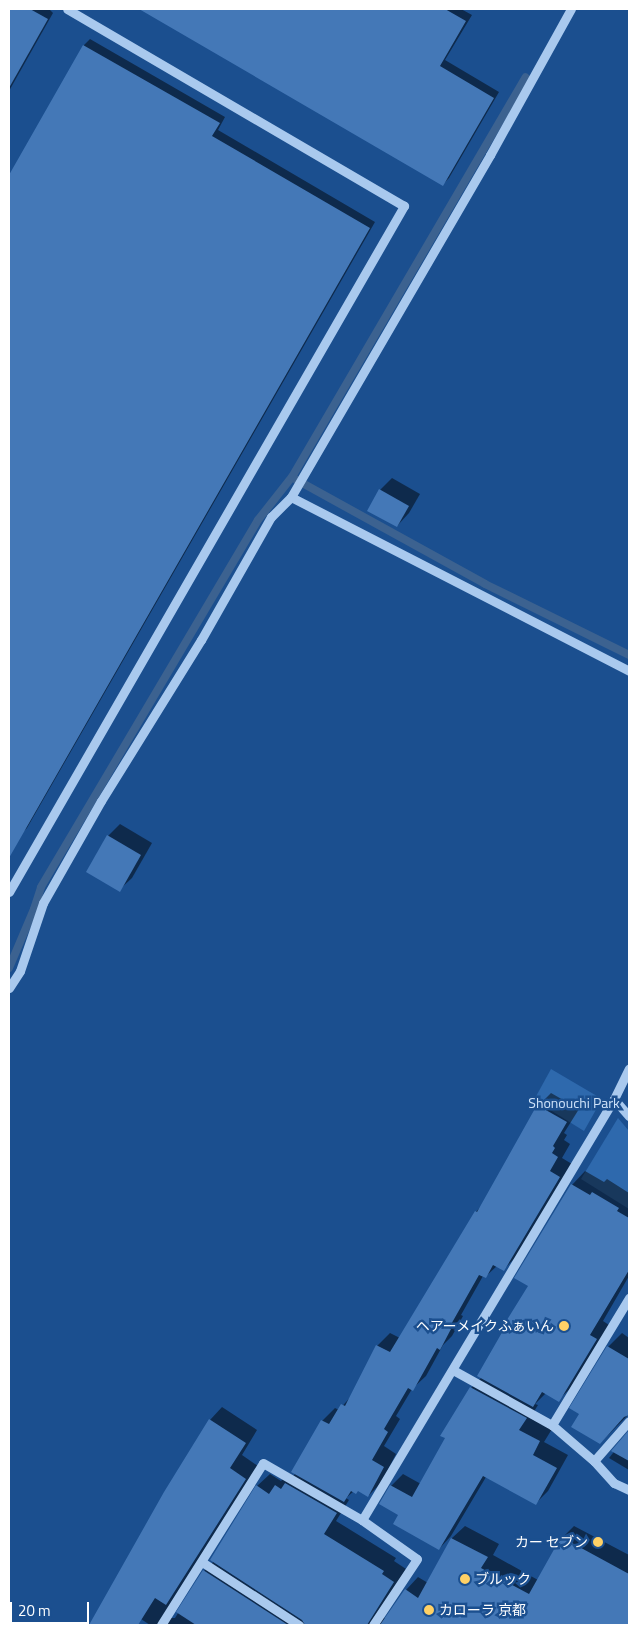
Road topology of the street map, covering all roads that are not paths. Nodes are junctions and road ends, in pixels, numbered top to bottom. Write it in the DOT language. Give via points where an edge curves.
graph roads {
  1 [pos="67,9"];
  2 [pos="571,9"];
  3 [pos="291,497"];
  4 [pos="629,672"];
  5 [pos="10,888"];
  6 [pos="9,988"];
  7 [pos="629,1068"];
  8 [pos="614,1098"];
  9 [pos="629,1116"];
  10 [pos="629,1298"];
  11 [pos="453,1370"];
  12 [pos="629,1421"];
  13 [pos="552,1425"];
  14 [pos="594,1461"];
  15 [pos="629,1490"];
  16 [pos="362,1520"];
  17 [pos="202,1562"];
  18 [pos="161,1625"];
  19 [pos="299,1625"];
  20 [pos="373,1625"];
  1 -- 5 [label="street" via="404,206"];
  2 -- 3 [label="street"];
  3 -- 4 [label="street"];
  3 -- 6 [label="street" via="272,517 201,640 101,801 43,903 20,970"];
  7 -- 8 [label="street"];
  8 -- 9 [label="street"];
  8 -- 11 [label="street"];
  10 -- 13 [label="street"];
  11 -- 13 [label="street"];
  11 -- 16 [label="street"];
  12 -- 14 [label="street"];
  13 -- 14 [label="street"];
  14 -- 15 [label="street" via="614,1483"];
  16 -- 17 [label="street" via="263,1463"];
  16 -- 20 [label="street" via="417,1559"];
  17 -- 18 [label="street"];
  17 -- 19 [label="street"];
}
